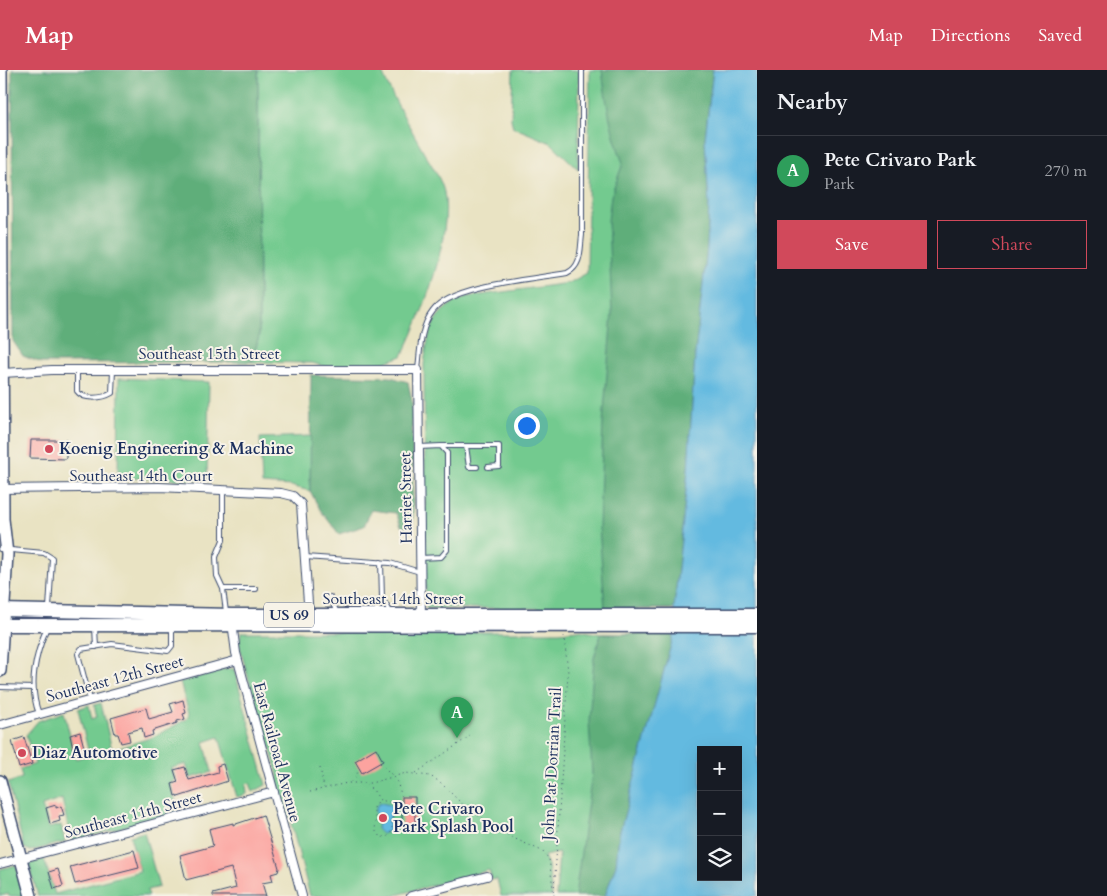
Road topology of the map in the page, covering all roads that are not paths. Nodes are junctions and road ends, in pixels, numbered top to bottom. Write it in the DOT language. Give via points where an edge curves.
graph roads {
  1 [pos="582,70"];
  2 [pos="1,71"];
  3 [pos="1,212"];
  4 [pos="1,276"];
  5 [pos="77,370"];
  6 [pos="113,370"];
  7 [pos="418,370"];
  8 [pos="1,373"];
  9 [pos="441,446"];
  10 [pos="466,446"];
  11 [pos="419,447"];
  12 [pos="477,467"];
  13 [pos="488,467"];
  14 [pos="2,489"];
  15 [pos="223,490"];
  16 [pos="2,519"];
  17 [pos="0,537"];
  18 [pos="3,550"];
  19 [pos="305,557"];
  20 [pos="420,558"];
  21 [pos="381,562"];
  22 [pos="420,572"];
  23 [pos="223,589"];
  24 [pos="256,589"];
  25 [pos="330,597"];
  26 [pos="382,598"];
  27 [pos="2,610"];
  28 [pos="49,610"];
  29 [pos="339,615"];
  30 [pos="376,615"];
  31 [pos="392,615"];
  32 [pos="757,615"];
  33 [pos="230,618"];
  34 [pos="309,620"];
  35 [pos="578,620"];
  36 [pos="421,621"];
  37 [pos="2,625"];
  38 [pos="47,625"];
  39 [pos="95,626"];
  40 [pos="172,626"];
  41 [pos="757,626"];
  42 [pos="96,647"];
  43 [pos="238,660"];
  44 [pos="0,670"];
  45 [pos="0,687"];
  46 [pos="33,688"];
  47 [pos="90,700"];
  48 [pos="39,714"];
  49 [pos="0,725"];
  50 [pos="0,781"];
  51 [pos="274,792"];
  52 [pos="21,859"];
  53 [pos="0,864"];
  54 [pos="487,876"];
  55 [pos="31,896"];
  56 [pos="302,896"];
  57 [pos="411,896"];
  1 -- 7 [label="lane" via="582,235 579,262 567,273 463,292 444,300 432,312 425,326"];
  2 -- 3 [label="main road"];
  3 -- 4 [label="main road"];
  4 -- 8 [label="main road"];
  5 -- 6 [label="street, Southeast 15th Street"];
  5 -- 6 [label="lane" via="76,391 84,397 106,397 112,393"];
  5 -- 8 [label="street, Southeast 15th Street"];
  6 -- 7 [label="street, Southeast 15th Street"];
  7 -- 11 [label="street, Harriet Street"];
  8 -- 14 [label="main road"];
  9 -- 10 [label="lane"];
  9 -- 11 [label="lane"];
  9 -- 20 [label="lane" via="447,453 447,550 442,557"];
  10 -- 12 [label="lane" via="469,467"];
  10 -- 13 [label="lane" via="499,446 499,466"];
  11 -- 20 [label="street, Harriet Street"];
  14 -- 15 [label="street, Southeast 14th Court" via="159,487"];
  14 -- 16 [label="main road"];
  15 -- 19 [label="street, Southeast 14th Court" via="293,496 301,504"];
  15 -- 23 [label="lane" via="223,540 216,557 217,576"];
  16 -- 17 [label="main road"];
  16 -- 18 [label="main road"];
  18 -- 27 [label="main road"];
  18 -- 28 [label="lane" via="44,553 52,558"];
  19 -- 21 [label="lane"];
  19 -- 34 [label="street"];
  20 -- 22 [label="street, Harriet Street"];
  21 -- 22 [label="lane"];
  21 -- 26 [label="lane"];
  22 -- 36 [label="street, Harriet Street"];
  23 -- 24 [label="lane"];
  23 -- 33 [label="lane"];
  25 -- 29 [label="lane"];
  26 -- 30 [label="lane"];
  26 -- 31 [label="lane"];
  27 -- 28 [label="main road, Southeast 14th Street / US 69"];
  27 -- 37 [label="main road"];
  28 -- 33 [label="main road, Southeast 14th Street / US 69"];
  29 -- 30 [label="main road, Southeast 14th Street / US 69"];
  29 -- 34 [label="main road, Southeast 14th Street / US 69"];
  30 -- 31 [label="main road, Southeast 14th Street / US 69"];
  31 -- 36 [label="main road, Southeast 14th Street / US 69"];
  32 -- 35 [label="main road, Southeast 14th Street / US 69"];
  33 -- 34 [label="main road, Southeast 14th Street / US 69"];
  33 -- 40 [label="main road, Southeast 14th Street / US 69"];
  33 -- 43 [label="street, East Railroad Avenue"];
  34 -- 36 [label="main road, Southeast 14th Street / US 69"];
  35 -- 36 [label="main road, Southeast 14th Street / US 69"];
  35 -- 41 [label="main road, Southeast 14th Street / US 69"];
  37 -- 38 [label="main road, Southeast 14th Street / US 69"];
  37 -- 44 [label="main road"];
  38 -- 39 [label="main road, Southeast 14th Street / US 69"];
  38 -- 46 [label="lane" via="37,650"];
  39 -- 40 [label="main road, Southeast 14th Street / US 69"];
  39 -- 42 [label="lane"];
  40 -- 42 [label="lane" via="172,646 168,650 112,644"];
  42 -- 47 [label="lane" via="81,649 78,654"];
  43 -- 47 [label="street, Southeast 12th Street"];
  43 -- 51 [label="street, East Railroad Avenue"];
  45 -- 46 [label="lane"];
  46 -- 48 [label="lane"];
  47 -- 48 [label="street, Southeast 12th Street"];
  48 -- 49 [label="street, Southeast 12th Street"];
  50 -- 52 [label="main road"];
  51 -- 52 [label="street, Southeast 11th Street"];
  51 -- 56 [label="street, East Railroad Avenue"];
  52 -- 53 [label="street, Southeast 11th Street"];
  52 -- 55 [label="main road"];
  54 -- 57 [label="street"];
}
